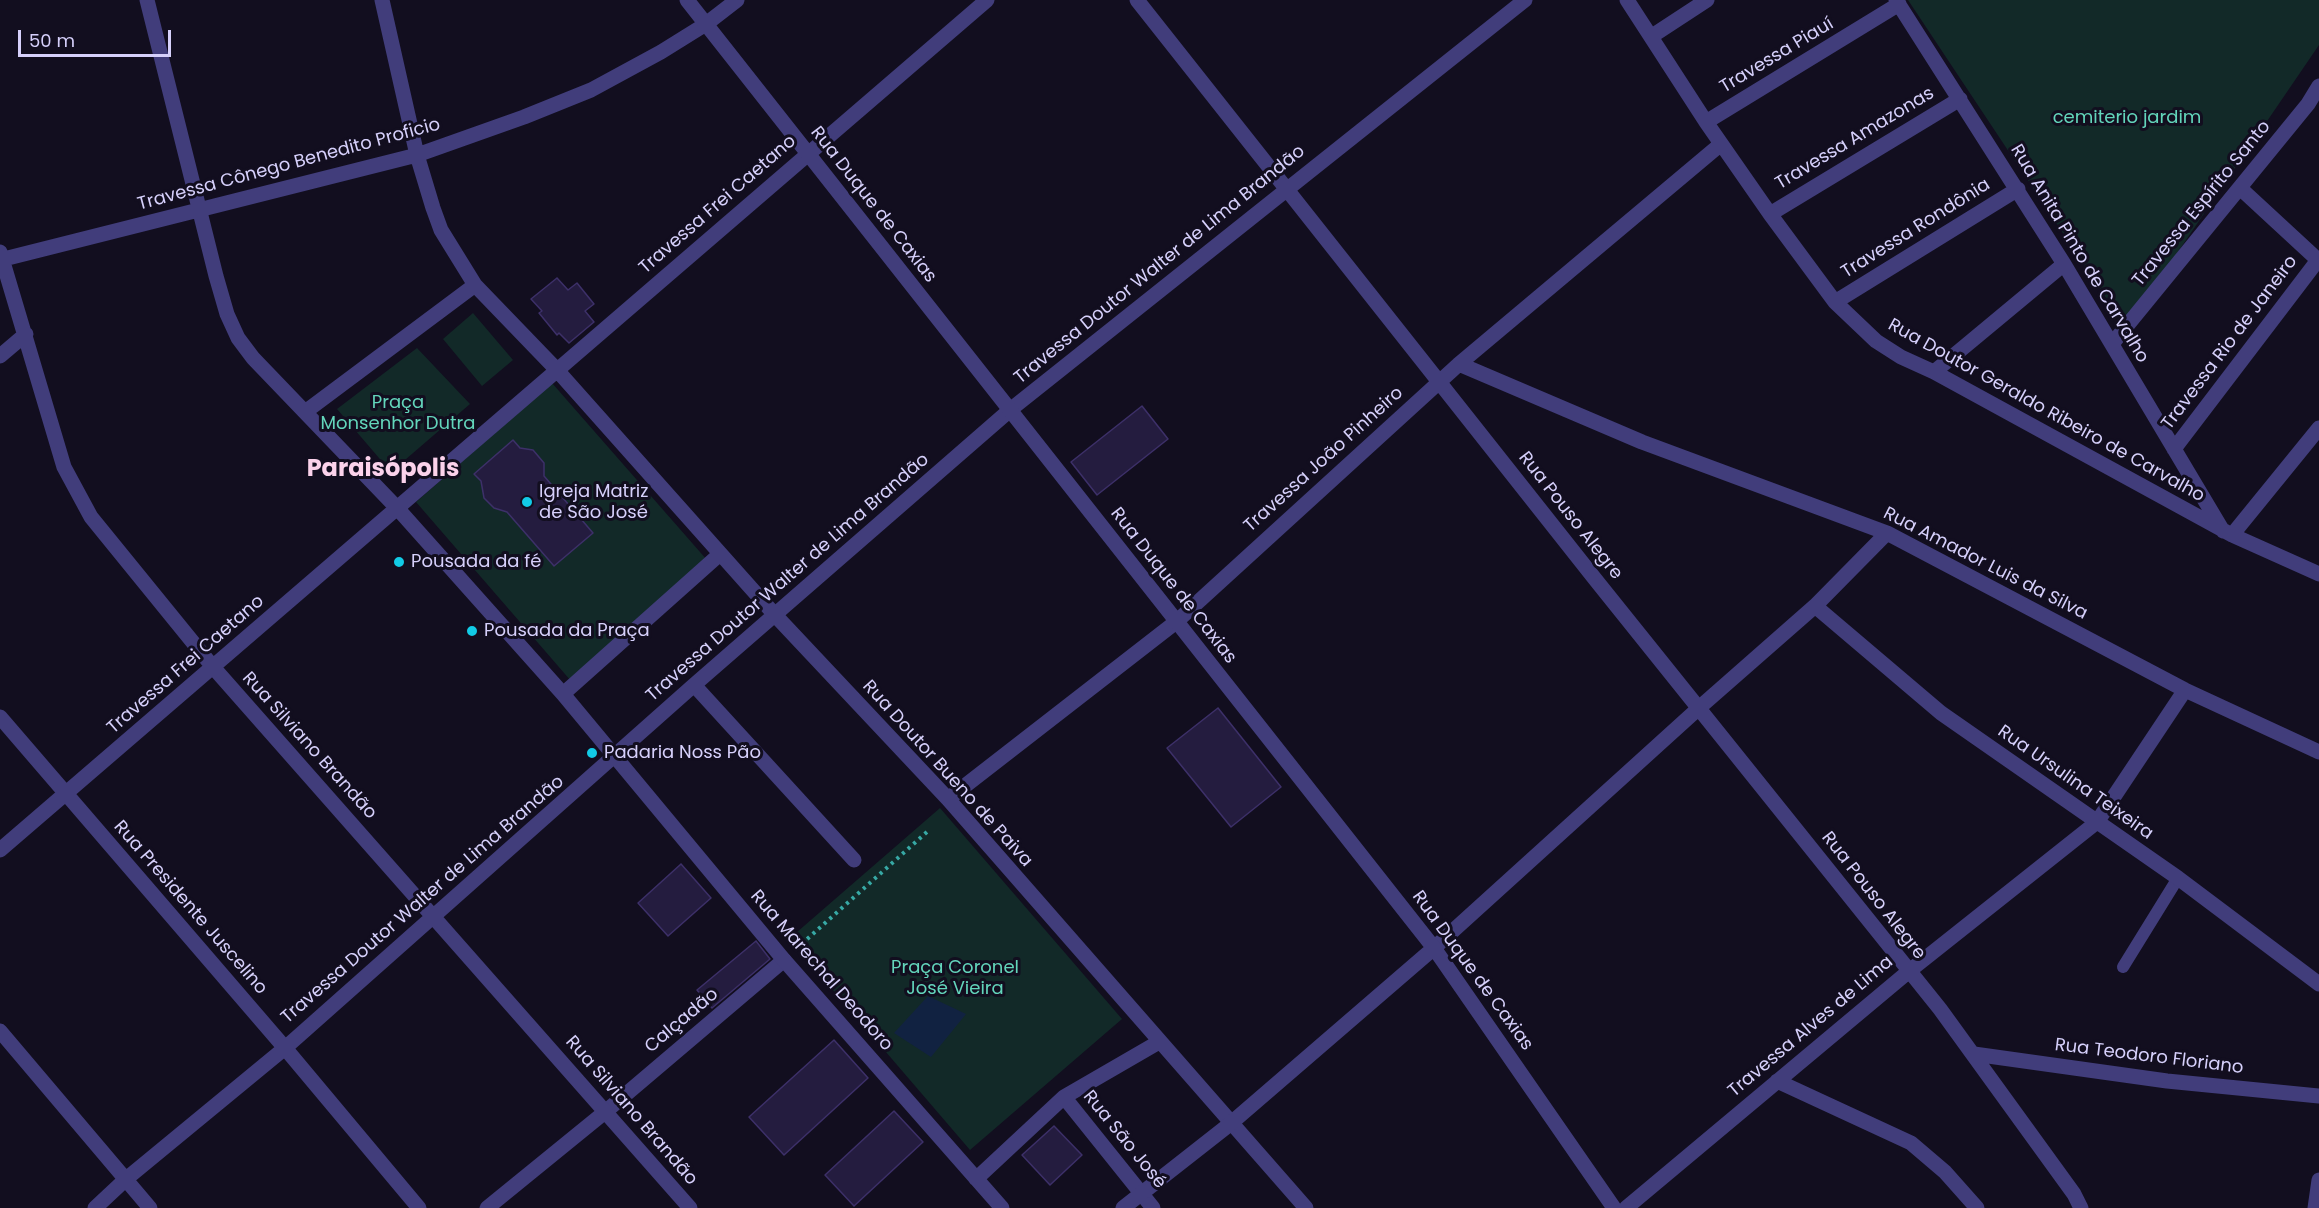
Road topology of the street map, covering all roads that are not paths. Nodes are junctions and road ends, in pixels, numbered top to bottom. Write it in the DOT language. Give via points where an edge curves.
graph roads {
  1 [pos="147,0"];
  2 [pos="381,0"];
  3 [pos="687,0"];
  4 [pos="737,0"];
  5 [pos="987,0"];
  6 [pos="1137,0"];
  7 [pos="1525,0"];
  8 [pos="1627,0"];
  9 [pos="1707,0"];
  10 [pos="1898,2"];
  11 [pos="706,24"];
  12 [pos="1652,36"];
  13 [pos="2319,86"];
  14 [pos="1960,99"];
  15 [pos="2314,109"];
  16 [pos="1706,122"];
  17 [pos="1721,144"];
  18 [pos="808,153"];
  19 [pos="417,155"];
  20 [pos="1287,188"];
  21 [pos="2240,188"];
  22 [pos="2018,189"];
  23 [pos="198,210"];
  24 [pos="1770,214"];
  25 [pos="1,257"];
  26 [pos="2319,260"];
  27 [pos="2064,264"];
  28 [pos="475,285"];
  29 [pos="1834,302"];
  30 [pos="26,334"];
  31 [pos="2112,344"];
  32 [pos="0,356"];
  33 [pos="1458,364"];
  34 [pos="556,369"];
  35 [pos="1934,372"];
  36 [pos="1440,381"];
  37 [pos="1010,410"];
  38 [pos="305,412"];
  39 [pos="2319,428"];
  40 [pos="2174,449"];
  41 [pos="398,509"];
  42 [pos="1887,533"];
  43 [pos="2227,533"];
  44 [pos="720,554"];
  45 [pos="2319,574"];
  46 [pos="1815,606"];
  47 [pos="775,615"];
  48 [pos="1176,621"];
  49 [pos="213,667"];
  50 [pos="694,685"];
  51 [pos="2185,690"];
  52 [pos="563,694"];
  53 [pos="1700,707"];
  54 [pos="0,717"];
  55 [pos="2319,752"];
  56 [pos="614,757"];
  57 [pos="66,795"];
  58 [pos="948,799"];
  59 [pos="2097,822"];
  60 [pos="0,850"];
  61 [pos="854,860"];
  62 [pos="2178,878"];
  63 [pos="434,916"];
  64 [pos="1434,948"];
  65 [pos="784,960"];
  66 [pos="2123,967"];
  67 [pos="1908,972"];
  68 [pos="2319,984"];
  69 [pos="0,1031"];
  70 [pos="1159,1042"];
  71 [pos="285,1048"];
  72 [pos="1974,1054"];
  73 [pos="1777,1081"];
  74 [pos="2319,1096"];
  75 [pos="1064,1097"];
  76 [pos="605,1112"];
  77 [pos="1230,1124"];
  78 [pos="126,1179"];
  79 [pos="976,1179"];
  80 [pos="2319,1180"];
  81 [pos="1141,1193"];
  82 [pos="95,1208"];
  83 [pos="150,1208"];
  84 [pos="419,1208"];
  85 [pos="487,1208"];
  86 [pos="690,1208"];
  87 [pos="1002,1208"];
  88 [pos="1123,1208"];
  89 [pos="1153,1208"];
  90 [pos="1306,1208"];
  91 [pos="1614,1208"];
  92 [pos="1626,1208"];
  93 [pos="1977,1208"];
  94 [pos="2081,1208"];
  95 [pos="2315,1208"];
  1 -- 23 [label="street, Rua Marechal Deodoro"];
  2 -- 19 [label="street"];
  3 -- 11 [label="street, Rua Duque de Caxias"];
  4 -- 11 [label="street, Travessa Cônego Benedito Proficio"];
  5 -- 18 [label="street, Travessa Frei Caetano"];
  6 -- 20 [label="street, Rua Pouso Alegre"];
  7 -- 20 [label="street, Travessa Doutor Walter de Lima Brandão"];
  8 -- 12 [label="street, Rua Doutor Geraldo Ribeiro de Carvalho"];
  9 -- 12 [label="street"];
  10 -- 14 [label="street, Rua Anita Pinto de Carvalho"];
  10 -- 16 [label="street, Travessa Piauí"];
  11 -- 18 [label="street, Rua Duque de Caxias"];
  11 -- 19 [label="street, Travessa Cônego Benedito Proficio" via="591,90"];
  12 -- 16 [label="street, Rua Doutor Geraldo Ribeiro de Carvalho"];
  13 -- 15 [label="street, Travessa Espírito Santo"];
  14 -- 22 [label="street, Rua Anita Pinto de Carvalho"];
  14 -- 24 [label="street, Travessa Amazonas"];
  15 -- 21 [label="street, Travessa Espírito Santo"];
  16 -- 17 [label="street, Rua Doutor Geraldo Ribeiro de Carvalho"];
  17 -- 24 [label="street, Rua Doutor Geraldo Ribeiro de Carvalho"];
  17 -- 33 [label="street, Travessa João Pinheiro"];
  18 -- 34 [label="street, Travessa Frei Caetano"];
  18 -- 37 [label="street, Rua Duque de Caxias"];
  19 -- 23 [label="street, Travessa Cônego Benedito Proficio"];
  19 -- 28 [label="street" via="441,230"];
  20 -- 36 [label="street, Rua Pouso Alegre"];
  20 -- 37 [label="street, Travessa Doutor Walter de Lima Brandão"];
  21 -- 26 [label="street"];
  21 -- 31 [label="street, Travessa Espírito Santo"];
  22 -- 27 [label="street, Rua Anita Pinto de Carvalho"];
  22 -- 29 [label="street, Travessa Rondônia"];
  23 -- 25 [label="street, Travessa Cônego Benedito Proficio"];
  23 -- 38 [label="street, Rua Marechal Deodoro" via="227,314 238,338"];
  24 -- 29 [label="street, Rua Doutor Geraldo Ribeiro de Carvalho"];
  25 -- 30 [label="street, Rua Silviano Brandão"];
  26 -- 40 [label="street, Travessa Rio de Janeiro"];
  27 -- 31 [label="street, Rua Anita Pinto de Carvalho"];
  27 -- 35 [label="street"];
  28 -- 34 [label="street"];
  28 -- 38 [label="street"];
  29 -- 35 [label="street, Rua Doutor Geraldo Ribeiro de Carvalho" via="1876,340"];
  30 -- 32 [label="street"];
  30 -- 49 [label="street, Rua Silviano Brandão" via="64,467 75,490 91,517"];
  31 -- 40 [label="street, Rua Anita Pinto de Carvalho"];
  33 -- 36 [label="street, Travessa João Pinheiro"];
  33 -- 42 [label="street, Rua Amador Luis da Silva" via="1642,442"];
  34 -- 41 [label="street"];
  34 -- 44 [label="street, Rua Doutor Bueno de Paiva"];
  35 -- 43 [label="street, Rua Doutor Geraldo Ribeiro de Carvalho"];
  36 -- 48 [label="street, Travessa João Pinheiro"];
  36 -- 53 [label="street, Rua Pouso Alegre"];
  37 -- 47 [label="street, Travessa Doutor Walter de Lima Brandão"];
  37 -- 48 [label="street, Rua Duque de Caxias"];
  38 -- 41 [label="street, Rua Marechal Deodoro"];
  39 -- 43 [label="street"];
  40 -- 43 [label="street, Rua Anita Pinto de Carvalho"];
  41 -- 49 [label="street, Travessa Frei Caetano"];
  41 -- 52 [label="street, Rua Marechal Deodoro"];
  42 -- 46 [label="street"];
  42 -- 51 [label="street, Rua Amador Luis da Silva"];
  43 -- 45 [label="street, Rua Doutor Geraldo Ribeiro de Carvalho"];
  44 -- 47 [label="street, Rua Doutor Bueno de Paiva"];
  44 -- 52 [label="street"];
  46 -- 53 [label="street"];
  46 -- 59 [label="street, Rua Ursulina Teixeira" via="1933,706"];
  47 -- 50 [label="street, Travessa Doutor Walter de Lima Brandão"];
  47 -- 58 [label="street, Rua Doutor Bueno de Paiva"];
  48 -- 58 [label="street, Travessa João Pinheiro"];
  48 -- 64 [label="street, Rua Duque de Caxias"];
  49 -- 57 [label="street, Travessa Frei Caetano"];
  49 -- 63 [label="street, Rua Silviano Brandão"];
  50 -- 56 [label="street, Travessa Doutor Walter de Lima Brandão"];
  50 -- 61 [label="street"];
  51 -- 55 [label="street, Rua Amador Luis da Silva"];
  51 -- 59 [label="street, Travessa Alves de Lima"];
  52 -- 56 [label="street, Rua Marechal Deodoro"];
  53 -- 64 [label="street"];
  53 -- 67 [label="street, Rua Pouso Alegre"];
  54 -- 57 [label="street, Rua Presidente Juscelino"];
  56 -- 63 [label="street, Travessa Doutor Walter de Lima Brandão"];
  56 -- 65 [label="street, Rua Marechal Deodoro"];
  57 -- 60 [label="street, Travessa Frei Caetano"];
  57 -- 71 [label="street, Rua Presidente Juscelino"];
  58 -- 70 [label="street, Rua Doutor Bueno de Paiva"];
  59 -- 62 [label="street, Rua Ursulina Teixeira"];
  59 -- 67 [label="street, Travessa Alves de Lima"];
  62 -- 66 [label="lane"];
  62 -- 68 [label="street, Rua Ursulina Teixeira"];
  63 -- 71 [label="street, Travessa Doutor Walter de Lima Brandão"];
  63 -- 76 [label="street, Rua Silviano Brandão"];
  64 -- 77 [label="street"];
  64 -- 91 [label="street, Rua Duque de Caxias"];
  65 -- 76 [label="street, Calçadão"];
  65 -- 79 [label="street, Rua Marechal Deodoro"];
  67 -- 72 [label="street, Rua Pouso Alegre"];
  67 -- 73 [label="street, Travessa Alves de Lima"];
  69 -- 78 [label="street"];
  70 -- 75 [label="street"];
  70 -- 77 [label="street, Rua Doutor Bueno de Paiva"];
  71 -- 78 [label="street, Travessa Doutor Walter de Lima Brandão"];
  71 -- 84 [label="street, Rua Presidente Juscelino"];
  72 -- 74 [label="street, Rua Teodoro Floriano" via="2167,1081"];
  72 -- 94 [label="street, Rua Pouso Alegre"];
  73 -- 92 [label="street, Travessa Alves de Lima"];
  73 -- 93 [label="street" via="1911,1143 1945,1172"];
  75 -- 79 [label="street"];
  75 -- 81 [label="street, Rua São José"];
  76 -- 85 [label="street, Calçadão"];
  76 -- 86 [label="street, Rua Silviano Brandão"];
  77 -- 81 [label="street"];
  77 -- 90 [label="street, Rua Doutor Bueno de Paiva"];
  78 -- 82 [label="street, Travessa Doutor Walter de Lima Brandão"];
  78 -- 83 [label="street"];
  79 -- 87 [label="street, Rua Marechal Deodoro"];
  80 -- 95 [label="street"];
  81 -- 88 [label="street"];
  81 -- 89 [label="street, Rua São José"];
}
